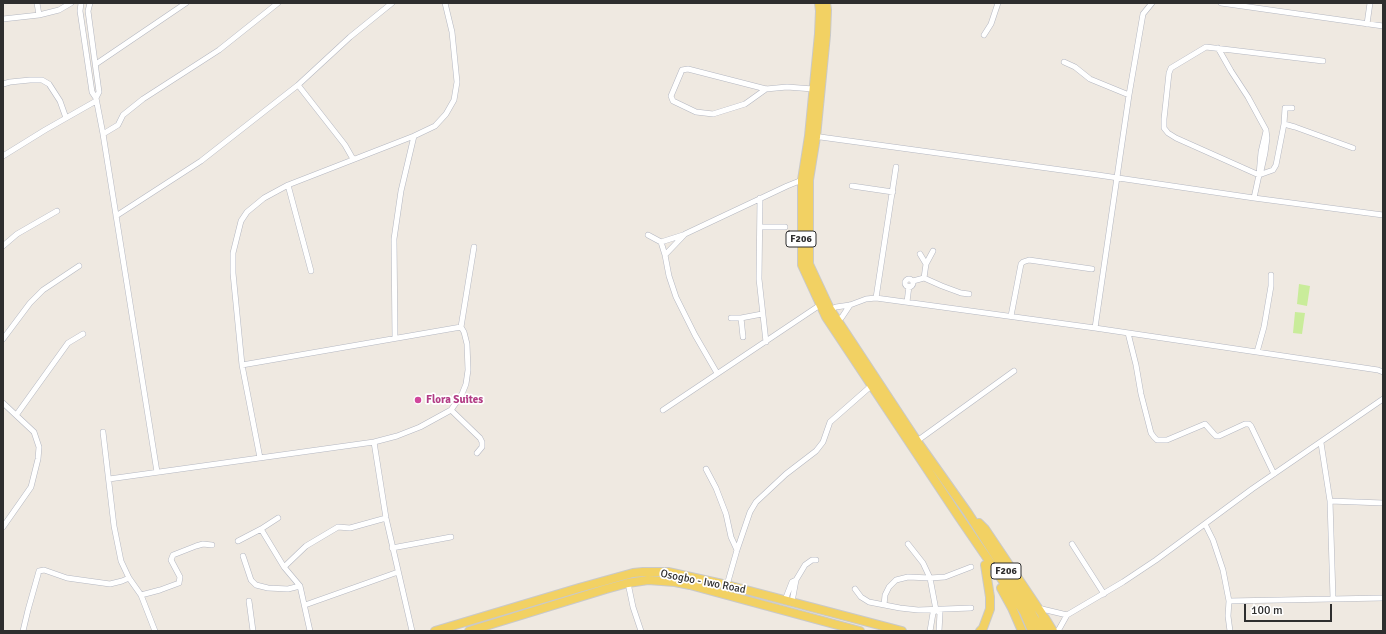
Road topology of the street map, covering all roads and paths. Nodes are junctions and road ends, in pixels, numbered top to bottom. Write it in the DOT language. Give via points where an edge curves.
graph roads {
  1 [pos="37,3"];
  2 [pos="71,3"];
  3 [pos="81,3"];
  4 [pos="90,3"];
  5 [pos="186,3"];
  6 [pos="278,3"];
  7 [pos="392,3"];
  8 [pos="444,3"];
  9 [pos="819,3"];
  10 [pos="826,3"];
  11 [pos="998,3"];
  12 [pos="1152,3"];
  13 [pos="1221,3"];
  14 [pos="1370,3"];
  15 [pos="39,15"];
  16 [pos="3,19"];
  17 [pos="1367,24"];
  18 [pos="1383,26"];
  19 [pos="984,35"];
  20 [pos="1218,48"];
  21 [pos="1323,61"];
  22 [pos="1064,62"];
  23 [pos="96,64"];
  24 [pos="3,84"];
  25 [pos="298,85"];
  26 [pos="766,89"];
  27 [pos="813,89"];
  28 [pos="1129,95"];
  29 [pos="96,99"];
  30 [pos="1292,108"];
  31 [pos="66,118"];
  32 [pos="1284,124"];
  33 [pos="103,134"];
  34 [pos="414,136"];
  35 [pos="812,136"];
  36 [pos="1352,148"];
  37 [pos="3,156"];
  38 [pos="353,159"];
  39 [pos="896,167"];
  40 [pos="1259,174"];
  41 [pos="1117,178"];
  42 [pos="802,180"];
  43 [pos="288,185"];
  44 [pos="852,186"];
  45 [pos="893,192"];
  46 [pos="760,198"];
  47 [pos="1254,198"];
  48 [pos="57,211"];
  49 [pos="1383,215"];
  50 [pos="116,216"];
  51 [pos="760,227"];
  52 [pos="785,227"];
  53 [pos="685,234"];
  54 [pos="648,235"];
  55 [pos="661,242"];
  56 [pos="3,246"];
  57 [pos="474,248"];
  58 [pos="933,251"];
  59 [pos="920,254"];
  60 [pos="665,255"];
  61 [pos="926,264"];
  62 [pos="79,266"];
  63 [pos="1092,269"];
  64 [pos="311,271"];
  65 [pos="1271,275"];
  66 [pos="924,278"];
  67 [pos="969,294"];
  68 [pos="876,298"];
  69 [pos="907,302"];
  70 [pos="820,305"];
  71 [pos="850,305"];
  72 [pos="827,311"];
  73 [pos="762,314"];
  74 [pos="1011,316"];
  75 [pos="730,318"];
  76 [pos="741,318"];
  77 [pos="835,323"];
  78 [pos="461,327"];
  79 [pos="1095,328"];
  80 [pos="1128,333"];
  81 [pos="83,334"];
  82 [pos="743,337"];
  83 [pos="395,338"];
  84 [pos="3,339"];
  85 [pos="766,342"];
  86 [pos="1257,352"];
  87 [pos="242,365"];
  88 [pos="1014,371"];
  89 [pos="1383,372"];
  90 [pos="717,373"];
  91 [pos="871,386"];
  92 [pos="1383,400"];
  93 [pos="3,403"];
  94 [pos="451,410"];
  95 [pos="663,410"];
  96 [pos="17,414"];
  97 [pos="103,432"];
  98 [pos="917,441"];
  99 [pos="374,442"];
  100 [pos="1321,443"];
  101 [pos="477,453"];
  102 [pos="260,458"];
  103 [pos="706,469"];
  104 [pos="157,472"];
  105 [pos="1274,474"];
  106 [pos="109,479"];
  107 [pos="1330,501"];
  108 [pos="1383,503"];
  109 [pos="968,513"];
  110 [pos="959,517"];
  111 [pos="278,518"];
  112 [pos="386,518"];
  113 [pos="1204,524"];
  114 [pos="3,527"];
  115 [pos="261,529"];
  116 [pos="451,538"];
  117 [pos="238,541"];
  118 [pos="908,544"];
  119 [pos="1072,544"];
  120 [pos="212,545"];
  121 [pos="392,548"];
  122 [pos="737,550"];
  123 [pos="243,556"];
  124 [pos="816,560"];
  125 [pos="985,564"];
  126 [pos="284,567"];
  127 [pos="971,567"];
  128 [pos="398,572"];
  129 [pos="129,578"];
  130 [pos="930,578"];
  131 [pos="628,583"];
  132 [pos="727,585"];
  133 [pos="300,586"];
  134 [pos="855,589"];
  135 [pos="1104,594"];
  136 [pos="141,595"];
  137 [pos="1333,598"];
  138 [pos="1383,598"];
  139 [pos="249,601"];
  140 [pos="788,601"];
  141 [pos="1228,601"];
  142 [pos="305,605"];
  143 [pos="884,605"];
  144 [pos="971,608"];
  145 [pos="936,610"];
  146 [pos="1040,611"];
  147 [pos="1067,615"];
  148 [pos="23,631"];
  149 [pos="154,631"];
  150 [pos="253,631"];
  151 [pos="310,631"];
  152 [pos="412,631"];
  153 [pos="435,631"];
  154 [pos="469,631"];
  155 [pos="640,631"];
  156 [pos="860,631"];
  157 [pos="902,631"];
  158 [pos="930,631"];
  159 [pos="939,631"];
  160 [pos="980,631"];
  161 [pos="1022,631"];
  162 [pos="1032,631"];
  163 [pos="1041,631"];
  164 [pos="1046,631"];
  165 [pos="1054,631"];
  166 [pos="1058,631"];
  167 [pos="1230,631"];
  1 -- 15 [label="street"];
  2 -- 15 [label="street" via="59,10"];
  3 -- 29 [label="street" via="92,92"];
  4 -- 23 [label="street" via="88,11"];
  5 -- 23 [label="street"];
  6 -- 33 [label="street" via="219,50 143,99 123,115 118,125"];
  7 -- 25 [label="street"];
  8 -- 34 [label="street" via="452,32 457,82 454,100 435,126"];
  9 -- 27 [label="main road, F206" via="819,34"];
  10 -- 35 [label="main road, F206" via="826,35"];
  11 -- 19 [label="street" via="991,24"];
  12 -- 28 [label="street" via="1143,14"];
  13 -- 17 [label="street"];
  14 -- 17 [label="street"];
  15 -- 16 [label="street"];
  17 -- 18 [label="street"];
  20 -- 21 [label="street"];
  20 -- 40 [label="street" via="1266,130 1265,152"];
  20 -- 40 [label="street" via="1206,47 1171,68 1164,128 1176,138"];
  22 -- 28 [label="street" via="1090,79"];
  23 -- 29 [label="street" via="99,92"];
  24 -- 31 [label="street" via="42,80 49,84 60,101"];
  25 -- 38 [label="street"];
  25 -- 50 [label="street" via="201,161"];
  26 -- 26 [label="street" via="745,104 713,114 696,112 673,101 670,96 682,70"];
  26 -- 27 [label="street"];
  27 -- 35 [label="main road, F206"];
  28 -- 41 [label="street"];
  29 -- 31 [label="street"];
  29 -- 33 [label="street"];
  30 -- 32 [label="street" via="1285,108"];
  31 -- 37 [label="street"];
  32 -- 36 [label="street"];
  32 -- 40 [label="street" via="1273,170"];
  33 -- 50 [label="street"];
  34 -- 38 [label="street"];
  34 -- 83 [label="street" via="401,192 394,239"];
  35 -- 41 [label="street"];
  35 -- 42 [label="main road, F206"];
  35 -- 72 [label="main road, F206" via="809,264"];
  38 -- 43 [label="street"];
  39 -- 45 [label="street"];
  40 -- 47 [label="street"];
  41 -- 47 [label="street"];
  41 -- 79 [label="street"];
  42 -- 46 [label="street"];
  42 -- 70 [label="main road, F206" via="802,266"];
  43 -- 64 [label="street"];
  43 -- 87 [label="street" via="264,198 247,212 237,233 233,273"];
  44 -- 45 [label="street"];
  45 -- 68 [label="street"];
  46 -- 51 [label="street"];
  46 -- 53 [label="street"];
  47 -- 49 [label="street"];
  48 -- 56 [label="street" via="17,234"];
  50 -- 104 [label="street"];
  51 -- 52 [label="street"];
  51 -- 73 [label="street" via="759,279"];
  53 -- 55 [label="street"];
  53 -- 60 [label="street"];
  54 -- 55 [label="street"];
  55 -- 60 [label="street"];
  57 -- 78 [label="street"];
  58 -- 61 [label="street"];
  59 -- 61 [label="street"];
  60 -- 90 [label="street" via="676,297"];
  61 -- 66 [label="street"];
  62 -- 84 [label="street" via="43,290"];
  63 -- 74 [label="street" via="1030,260 1023,262"];
  65 -- 86 [label="street" via="1264,327"];
  66 -- 67 [label="street"];
  66 -- 69 [label="street" via="913,281 909,286"];
  68 -- 69 [label="street"];
  68 -- 71 [label="street"];
  69 -- 74 [label="street"];
  70 -- 72 [label="main road, F206"];
  70 -- 85 [label="street"];
  71 -- 72 [label="street"];
  71 -- 77 [label="street"];
  72 -- 77 [label="main road, F206"];
  73 -- 76 [label="street"];
  73 -- 85 [label="street"];
  74 -- 79 [label="street"];
  75 -- 76 [label="street"];
  76 -- 82 [label="street"];
  77 -- 91 [label="main road, F206"];
  77 -- 98 [label="main road, F206"];
  78 -- 83 [label="street"];
  78 -- 94 [label="street" via="467,344 468,370 462,394"];
  79 -- 80 [label="street"];
  80 -- 86 [label="street"];
  80 -- 105 [label="street" via="1151,433 1157,440 1167,440 1204,424 1216,436 1248,424"];
  81 -- 96 [label="street" via="68,343"];
  83 -- 87 [label="street"];
  85 -- 90 [label="street"];
  86 -- 89 [label="street"];
  87 -- 102 [label="street"];
  88 -- 98 [label="street"];
  90 -- 95 [label="street"];
  91 -- 110 [label="main road, F206"];
  91 -- 122 [label="street" via="830,422 823,442 816,451 756,502"];
  92 -- 100 [label="street"];
  93 -- 96 [label="street"];
  94 -- 99 [label="street" via="420,427"];
  94 -- 101 [label="street" via="480,438 482,447"];
  96 -- 114 [label="street" via="37,437 38,459 31,487"];
  97 -- 106 [label="street"];
  98 -- 109 [label="main road, F206"];
  99 -- 102 [label="street"];
  99 -- 112 [label="street"];
  100 -- 105 [label="street"];
  100 -- 107 [label="street"];
  102 -- 104 [label="street"];
  103 -- 122 [label="street" via="726,514"];
  104 -- 106 [label="street"];
  105 -- 113 [label="street"];
  106 -- 129 [label="street" via="121,561"];
  107 -- 108 [label="street"];
  107 -- 137 [label="street"];
  109 -- 146 [label="main road" via="985,529"];
  109 -- 163 [label="main road, F206" via="1028,606"];
  110 -- 125 [label="main road" via="961,527"];
  110 -- 162 [label="main road, F206" via="1024,612"];
  111 -- 115 [label="street"];
  112 -- 121 [label="street"];
  112 -- 126 [label="street" via="350,528 338,527 306,546"];
  113 -- 135 [label="street"];
  113 -- 141 [label="street" via="1219,554"];
  115 -- 117 [label="street"];
  115 -- 126 [label="street"];
  116 -- 121 [label="street"];
  118 -- 130 [label="street" via="923,563"];
  119 -- 135 [label="street"];
  120 -- 136 [label="street" via="203,544 173,555 171,560 180,577 179,582"];
  121 -- 128 [label="street"];
  122 -- 132 [label="street"];
  123 -- 133 [label="street" via="251,580 256,585 288,589"];
  124 -- 140 [label="street" via="805,565"];
  125 -- 160 [label="main road" via="990,609"];
  125 -- 161 [label="main road" via="1005,595"];
  126 -- 133 [label="street"];
  127 -- 130 [label="street" via="954,574"];
  128 -- 142 [label="street"];
  128 -- 152 [label="street"];
  129 -- 136 [label="street"];
  129 -- 148 [label="street" via="110,584 39,571"];
  130 -- 143 [label="street" via="908,577 896,580 887,591"];
  130 -- 145 [label="street"];
  131 -- 154 [label="main road, Osogbo - Iwo Road"];
  131 -- 155 [label="street"];
  131 -- 156 [label="main road, Osogbo - Iwo Road" via="648,580 683,584"];
  132 -- 140 [label="main road, Osogbo - Iwo Road"];
  132 -- 153 [label="main road, Osogbo - Iwo Road" via="668,572 633,573"];
  133 -- 142 [label="street"];
  134 -- 143 [label="street" via="869,602"];
  135 -- 147 [label="street"];
  136 -- 149 [label="street"];
  137 -- 138 [label="street"];
  137 -- 141 [label="street"];
  139 -- 150 [label="street"];
  140 -- 157 [label="main road, Osogbo - Iwo Road"];
  141 -- 167 [label="street"];
  142 -- 151 [label="street"];
  143 -- 145 [label="street"];
  144 -- 145 [label="street"];
  145 -- 158 [label="street" via="933,613"];
  145 -- 159 [label="street" via="940,613"];
  146 -- 147 [label="street"];
  146 -- 164 [label="main road"];
  146 -- 165 [label="main road"];
  147 -- 166 [label="street"];
}
